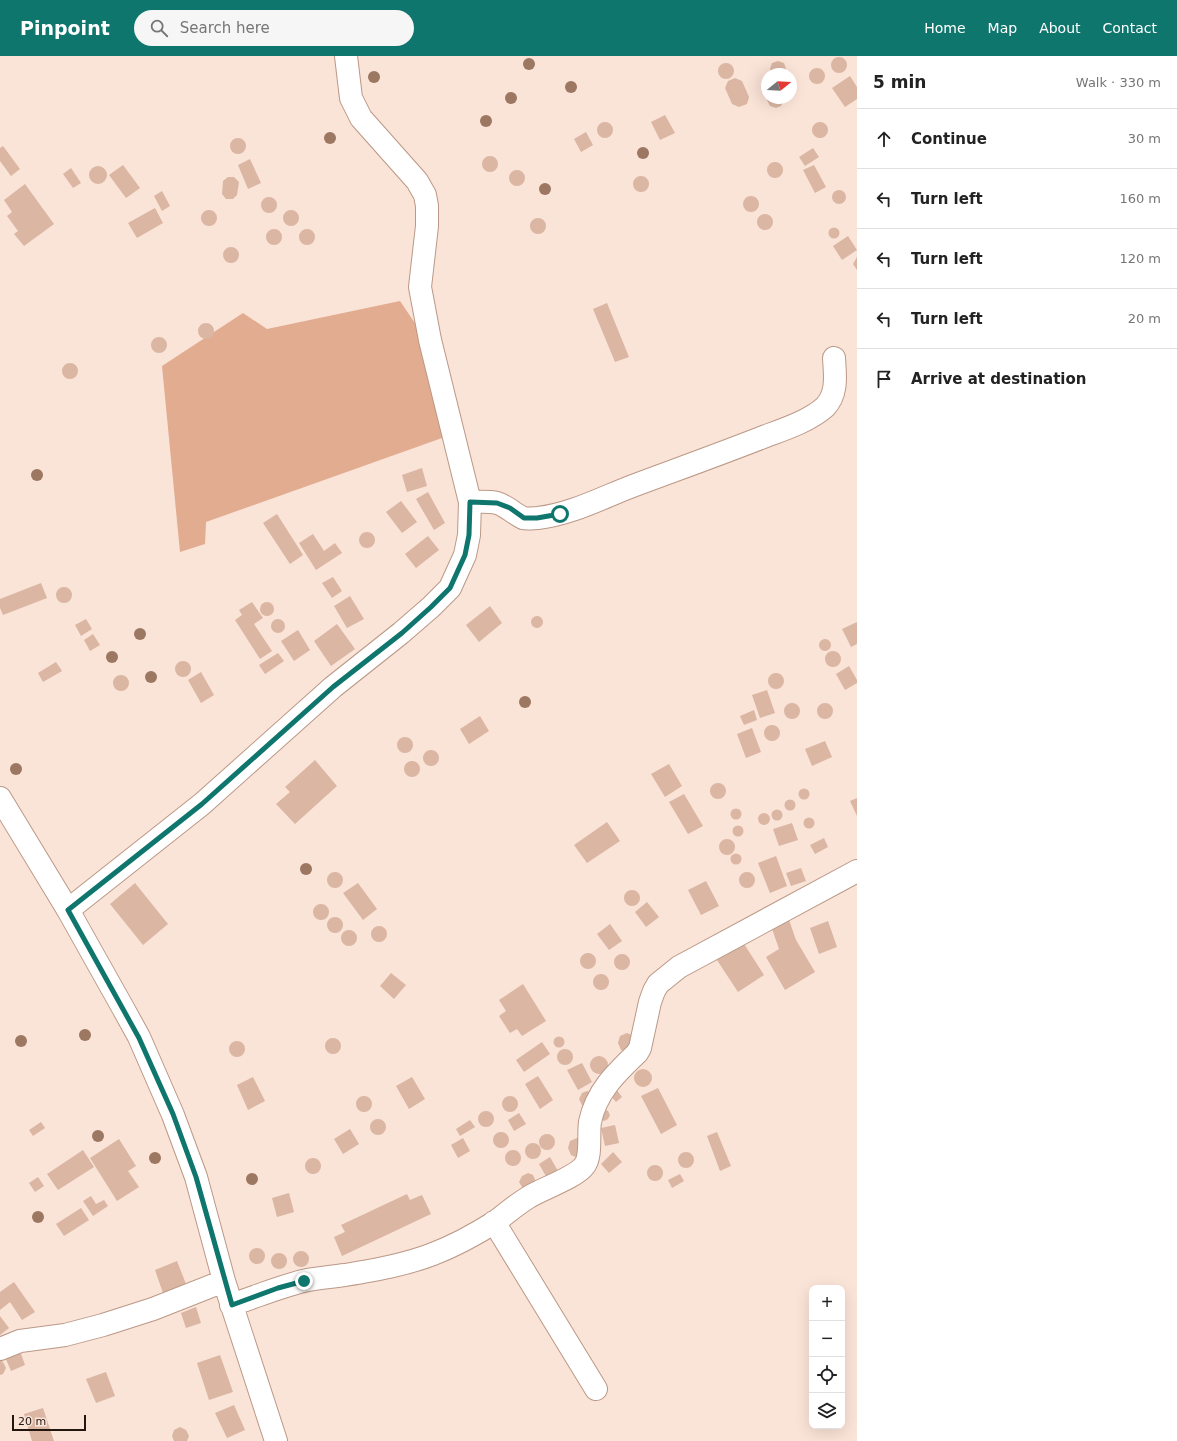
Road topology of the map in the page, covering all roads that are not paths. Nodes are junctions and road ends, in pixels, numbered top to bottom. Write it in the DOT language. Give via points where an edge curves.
graph roads {
  1 [pos="346,56"];
  2 [pos="834,358"];
  3 [pos="470,502"];
  4 [pos="0,798"];
  5 [pos="857,871"];
  6 [pos="68,910"];
  7 [pos="494,1222"];
  8 [pos="224,1281"];
  9 [pos="232,1305"];
  10 [pos="0,1349"];
  11 [pos="596,1389"];
  12 [pos="276,1441"];
  1 -- 3 [label="street" via="349,93 361,118 417,181 425,195 427,226 420,287 422,302"];
  2 -- 3 [label="street" via="835,388 825,407 794,425 721,454 560,514 524,518 497,503"];
  3 -- 6 [label="street" via="469,535 465,555 450,588 402,633 333,687 202,804"];
  4 -- 6 [label="street"];
  5 -- 7 [label="street" via="690,961 658,984 650,1002 640,1048 606,1084 596,1103 590,1123 588,1155 584,1166 528,1197"];
  6 -- 8 [label="street" via="139,1038 173,1114 196,1177"];
  7 -- 9 [label="street" via="456,1244 407,1263 304,1281"];
  7 -- 11 [label="street"];
  8 -- 9 [label="street"];
  8 -- 10 [label="street" via="153,1309 103,1325 65,1335 20,1341"];
  9 -- 12 [label="street"];
}
